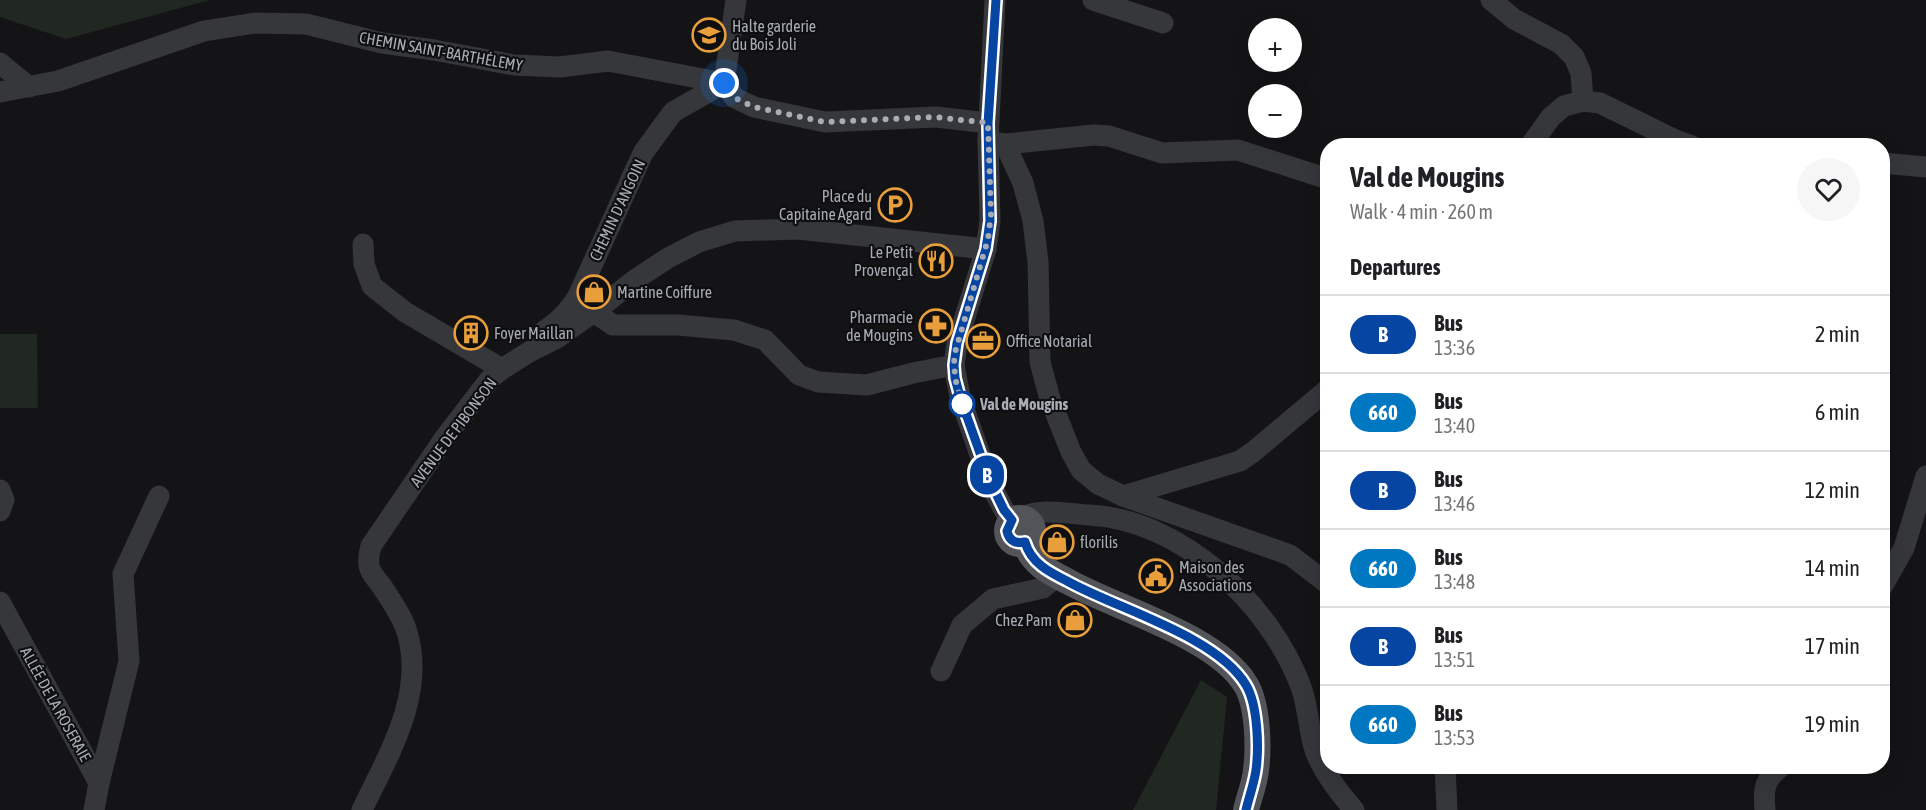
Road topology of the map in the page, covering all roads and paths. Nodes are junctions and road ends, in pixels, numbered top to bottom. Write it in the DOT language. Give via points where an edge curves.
graph roads {
  1 [pos="736,0"];
  2 [pos="996,0"];
  3 [pos="1093,0"];
  4 [pos="1491,0"];
  5 [pos="1163,23"];
  6 [pos="0,63"];
  7 [pos="724,83"];
  8 [pos="28,87"];
  9 [pos="0,92"];
  10 [pos="1583,101"];
  11 [pos="994,136"];
  12 [pos="1536,138"];
  13 [pos="1671,138"];
  14 [pos="1890,164"];
  15 [pos="1926,167"];
  16 [pos="1320,176"];
  17 [pos="363,244"];
  18 [pos="986,249"];
  19 [pos="594,312"];
  20 [pos="529,352"];
  21 [pos="954,365"];
  22 [pos="502,369"];
  23 [pos="1320,396"];
  24 [pos="1926,477"];
  25 [pos="0,490"];
  26 [pos="159,496"];
  27 [pos="1123,496"];
  28 [pos="0,511"];
  29 [pos="1023,528"];
  30 [pos="1890,573"];
  31 [pos="1057,576"];
  32 [pos="1320,578"];
  33 [pos="0,602"];
  34 [pos="941,671"];
  35 [pos="1320,761"];
  36 [pos="1327,774"];
  37 [pos="1445,774"];
  38 [pos="1771,774"];
  39 [pos="99,783"];
  40 [pos="94,810"];
  41 [pos="362,810"];
  42 [pos="1246,810"];
  43 [pos="1354,810"];
  44 [pos="1447,810"];
  45 [pos="1765,810"];
  1 -- 7 [label="street"];
  2 -- 11 [label="street"];
  3 -- 5 [label="street"];
  4 -- 10 [label="street" via="1514,19 1561,44 1574,57 1581,73"];
  6 -- 8 [label="street"];
  7 -- 8 [label="street, CHEMIN SAINT-BARTHÉLEMY" via="608,61 560,67 514,65 382,43 306,24 255,23 204,31 58,81"];
  7 -- 11 [label="street" via="735,98 754,107 825,122 936,117"];
  7 -- 20 [label="street, CHEMIN D'ANGOIN" via="673,112 661,128 643,153 578,296 559,321 532,339"];
  8 -- 9 [label="street, CHEMIN SAINT-BARTHÉLEMY"];
  10 -- 12 [label="street" via="1564,106"];
  10 -- 13 [label="street" via="1600,103"];
  11 -- 16 [label="street" via="1109,136 1162,153 1238,150"];
  11 -- 18 [label="street"];
  11 -- 27 [label="street" via="1023,183 1033,220 1040,362 1050,399 1081,470"];
  14 -- 15 [label="street"];
  17 -- 22 [label="street" via="364,264 372,286 414,317"];
  18 -- 19 [label="street, AVENUE DE PIBONSON" via="798,229 735,231 699,242 668,258"];
  18 -- 21 [label="street"];
  19 -- 20 [label="street, AVENUE DE PIBONSON"];
  19 -- 21 [label="street" via="613,325 734,330 765,340 799,375 818,382 867,385"];
  20 -- 22 [label="street, AVENUE DE PIBONSON"];
  21 -- 29 [label="street" via="960,397 990,481 1004,510"];
  22 -- 41 [label="street, AVENUE DE PIBONSON" via="444,439 371,546 370,569 406,631 413,670 399,733"];
  23 -- 27 [label="street" via="1240,461"];
  24 -- 30 [label="street" via="1904,548"];
  25 -- 28 [label="street" via="4,500"];
  26 -- 39 [label="street" via="123,574 129,661"];
  27 -- 32 [label="street" via="1290,555"];
  29 -- 31 [label="main road" via="1032,558"];
  29 -- 35 [label="street" via="1062,513 1107,517 1155,532 1209,562 1268,625 1293,667"];
  31 -- 34 [label="street" via="1043,588 993,599 962,625"];
  31 -- 42 [label="main road" via="1200,643 1228,664 1247,686 1257,739 1256,771"];
  33 -- 39 [label="street, ALLÉE DE LA ROSERAIE"];
  36 -- 43 [label="street"];
  37 -- 44 [label="street"];
  38 -- 45 [label="street" via="1765,785"];
  39 -- 40 [label="street"];
}
